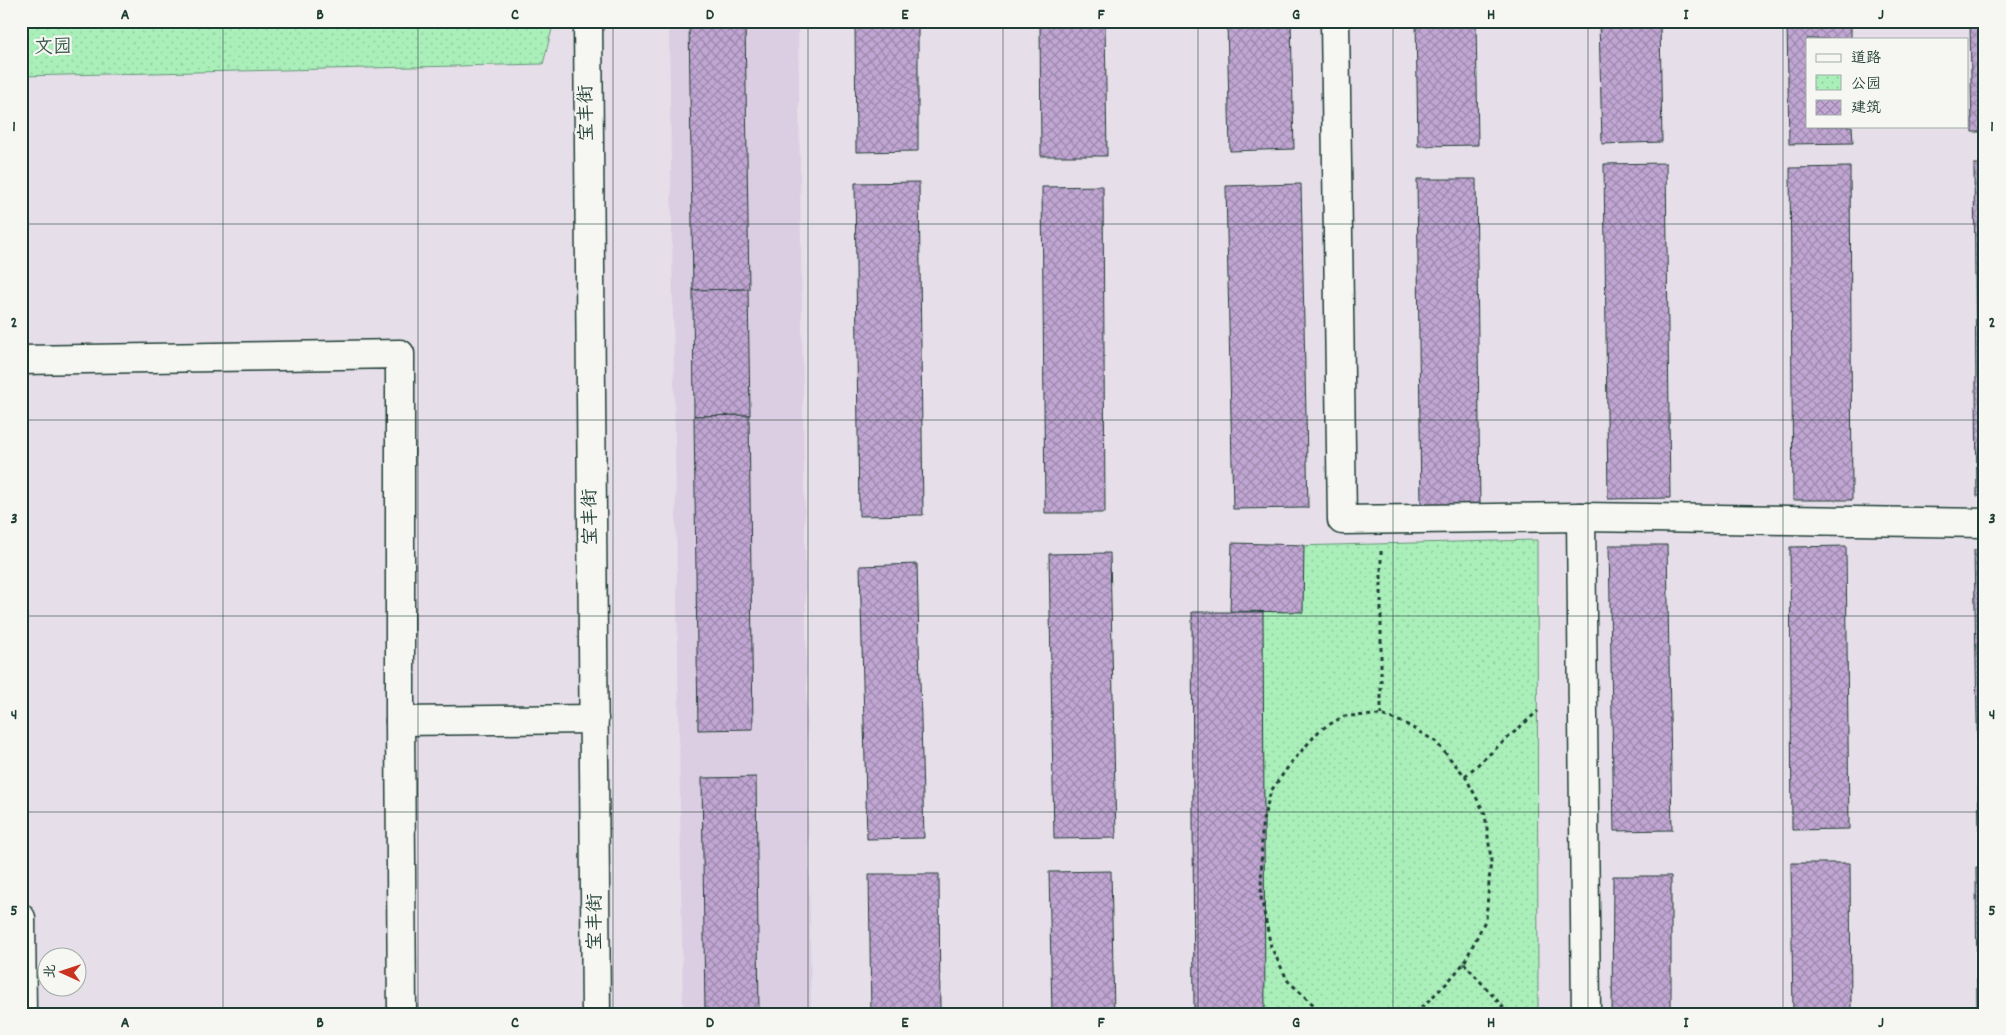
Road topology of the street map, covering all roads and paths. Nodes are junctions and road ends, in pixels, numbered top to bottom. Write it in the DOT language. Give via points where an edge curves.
graph roads {
  1 [pos="240,21"];
  2 [pos="273,21"];
  3 [pos="588,21"];
  4 [pos="1335,21"];
  5 [pos="21,360"];
  6 [pos="1581,517"];
  7 [pos="1985,523"];
  8 [pos="1381,544"];
  9 [pos="1538,711"];
  10 [pos="1381,715"];
  11 [pos="594,719"];
  12 [pos="400,721"];
  13 [pos="1465,776"];
  14 [pos="21,918"];
  15 [pos="1464,963"];
  16 [pos="22,1014"];
  17 [pos="402,1014"];
  18 [pos="596,1014"];
  19 [pos="1326,1014"];
  20 [pos="1410,1014"];
  21 [pos="1509,1014"];
  22 [pos="1586,1014"];
  1 -- 2 [label="path" via="260,24"];
  3 -- 11 [label="street, 宝丰街"];
  4 -- 6 [label="street" via="1342,520"];
  5 -- 12 [label="street" via="400,354"];
  6 -- 7 [label="street"];
  6 -- 22 [label="street"];
  8 -- 10 [label="path"];
  9 -- 13 [label="path"];
  10 -- 13 [label="path" via="1404,723 1435,741"];
  10 -- 19 [label="path" via="1344,716 1320,730 1271,791 1262,824 1261,897 1271,947 1288,981"];
  11 -- 12 [label="street"];
  11 -- 18 [label="street, 宝丰街"];
  12 -- 17 [label="street"];
  13 -- 15 [label="path" via="1485,814 1491,859 1486,920"];
  14 -- 16 [label="street"];
  15 -- 20 [label="path" via="1430,1000"];
  15 -- 21 [label="path"];
}
